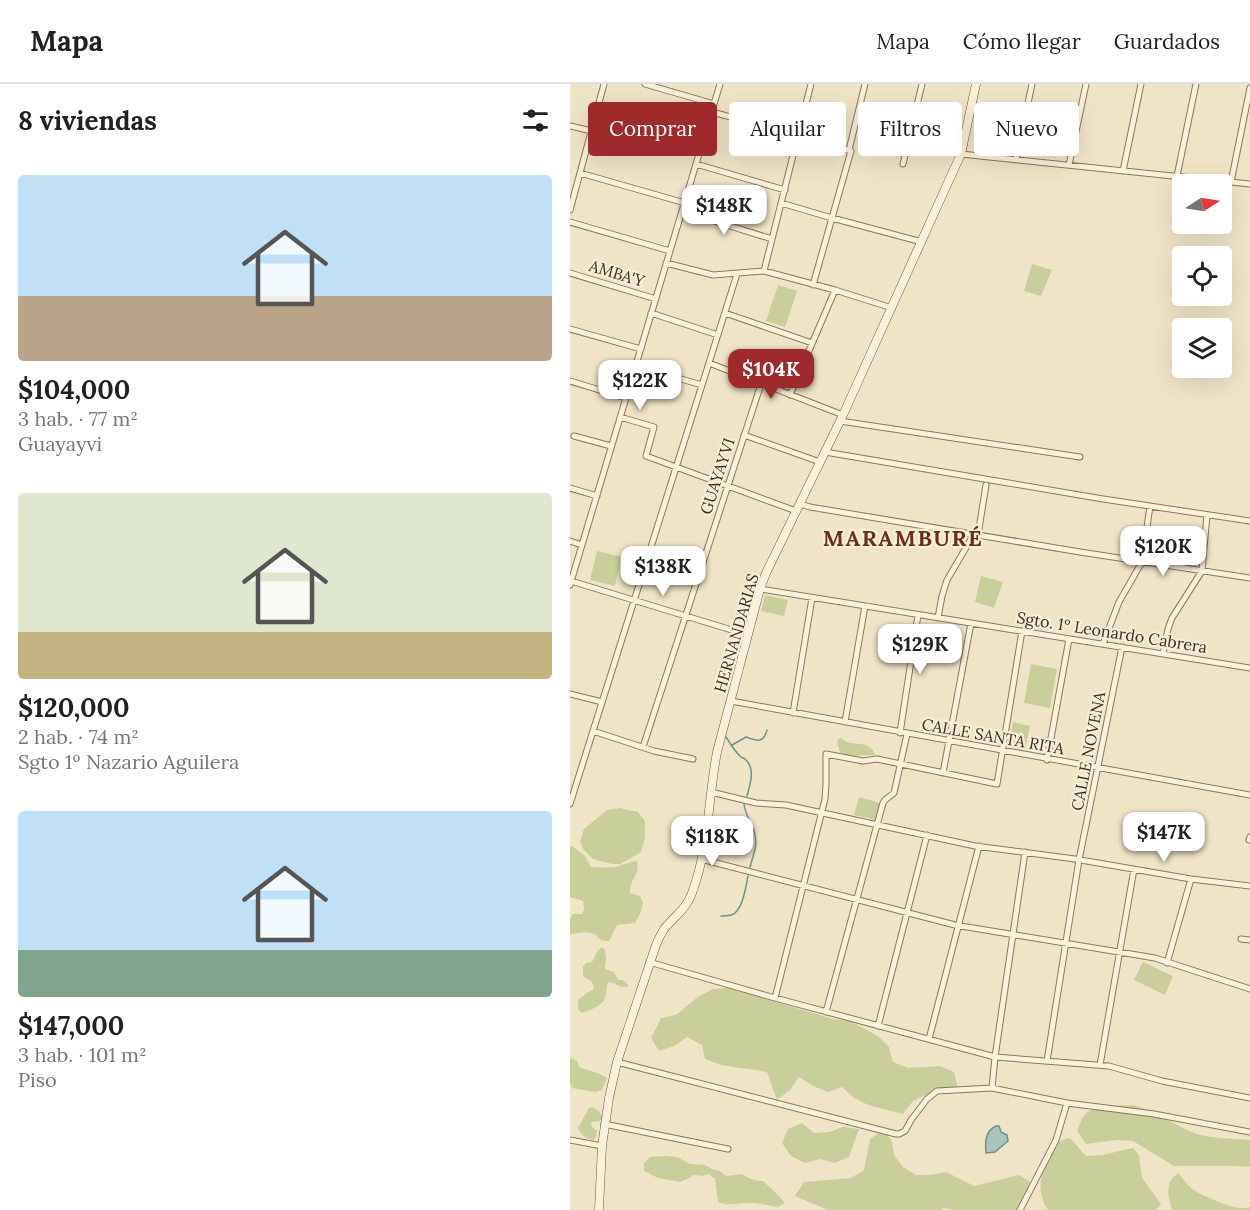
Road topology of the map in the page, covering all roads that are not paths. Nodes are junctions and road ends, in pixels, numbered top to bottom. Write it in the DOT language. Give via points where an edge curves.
graph roads {
  1 [pos="604,84"];
  2 [pos="645,84"];
  3 [pos="720,84"];
  4 [pos="811,84"];
  5 [pos="865,84"];
  6 [pos="922,84"];
  7 [pos="976,84"];
  8 [pos="1032,84"];
  9 [pos="1086,84"];
  10 [pos="1141,84"];
  11 [pos="1196,84"];
  12 [pos="1250,88"];
  13 [pos="599,102"];
  14 [pos="707,102"];
  15 [pos="715,102"];
  16 [pos="806,102"];
  17 [pos="570,126"];
  18 [pos="588,130"];
  19 [pos="588,145"];
  20 [pos="846,149"];
  21 [pos="962,149"];
  22 [pos="849,150"];
  23 [pos="962,154"];
  24 [pos="699,156"];
  25 [pos="793,156"];
  26 [pos="960,156"];
  27 [pos="1016,160"];
  28 [pos="903,164"];
  29 [pos="696,165"];
  30 [pos="1069,165"];
  31 [pos="1123,171"];
  32 [pos="580,173"];
  33 [pos="1177,174"];
  34 [pos="1172,176"];
  35 [pos="1232,177"];
  36 [pos="570,180"];
  37 [pos="578,181"];
  38 [pos="1232,182"];
  39 [pos="1250,184"];
  40 [pos="785,190"];
  41 [pos="685,203"];
  42 [pos="782,203"];
  43 [pos="570,210"];
  44 [pos="682,211"];
  45 [pos="832,218"];
  46 [pos="570,222"];
  47 [pos="772,239"];
  48 [pos="921,242"];
  49 [pos="670,251"];
  50 [pos="666,263"];
  51 [pos="764,271"];
  52 [pos="570,273"];
  53 [pos="737,274"];
  54 [pos="813,285"];
  55 [pos="834,290"];
  56 [pos="656,299"];
  57 [pos="892,308"];
  58 [pos="651,313"];
  59 [pos="725,313"];
  60 [pos="570,328"];
  61 [pos="718,335"];
  62 [pos="812,343"];
  63 [pos="641,349"];
  64 [pos="709,363"];
  65 [pos="636,366"];
  66 [pos="570,381"];
  67 [pos="702,384"];
  68 [pos="761,384"];
  69 [pos="790,395"];
  70 [pos="626,398"];
  71 [pos="620,417"];
  72 [pos="841,418"];
  73 [pos="744,435"];
  74 [pos="574,436"];
  75 [pos="611,446"];
  76 [pos="825,452"];
  77 [pos="1080,457"];
  78 [pos="820,462"];
  79 [pos="676,467"];
  80 [pos="986,485"];
  81 [pos="728,486"];
  82 [pos="570,488"];
  83 [pos="597,496"];
  84 [pos="1150,506"];
  85 [pos="798,507"];
  86 [pos="1207,515"];
  87 [pos="1250,521"];
  88 [pos="976,535"];
  89 [pos="570,541"];
  90 [pos="582,545"];
  91 [pos="1142,562"];
  92 [pos="1202,571"];
  93 [pos="1250,578"];
  94 [pos="571,583"];
  95 [pos="760,589"];
  96 [pos="812,598"];
  97 [pos="634,600"];
  98 [pos="865,606"];
  99 [pos="918,615"];
  100 [pos="686,616"];
  101 [pos="938,618"];
  102 [pos="970,623"];
  103 [pos="1022,631"];
  104 [pos="748,635"];
  105 [pos="1069,639"];
  106 [pos="1103,644"];
  107 [pos="1122,647"];
  108 [pos="1163,654"];
  109 [pos="1250,668"];
  110 [pos="570,694"];
  111 [pos="731,701"];
  112 [pos="602,702"];
  113 [pos="793,713"];
  114 [pos="845,722"];
  115 [pos="593,731"];
  116 [pos="900,733"];
  117 [pos="907,734"];
  118 [pos="949,741"];
  119 [pos="643,747"];
  120 [pos="1002,751"];
  121 [pos="693,759"];
  122 [pos="1047,760"];
  123 [pos="901,764"];
  124 [pos="1099,768"];
  125 [pos="943,773"];
  126 [pos="711,792"];
  127 [pos="1250,795"];
  128 [pos="570,804"];
  129 [pos="822,813"];
  130 [pos="878,825"];
  131 [pos="927,835"];
  132 [pos="979,846"];
  133 [pos="1025,852"];
  134 [pos="701,860"];
  135 [pos="1079,860"];
  136 [pos="1134,869"];
  137 [pos="1191,879"];
  138 [pos="804,886"];
  139 [pos="1250,886"];
  140 [pos="857,900"];
  141 [pos="907,912"];
  142 [pos="958,926"];
  143 [pos="1013,935"];
  144 [pos="1241,939"];
  145 [pos="1250,940"];
  146 [pos="1066,944"];
  147 [pos="1120,953"];
  148 [pos="650,962"];
  149 [pos="1167,963"];
  150 [pos="1250,989"];
  151 [pos="776,998"];
  152 [pos="826,1012"];
  153 [pos="878,1026"];
  154 [pos="929,1039"];
  155 [pos="995,1057"];
  156 [pos="1047,1061"];
  157 [pos="617,1062"];
  158 [pos="1100,1065"];
  159 [pos="992,1088"];
  160 [pos="1250,1098"];
  161 [pos="1067,1103"];
  162 [pos="604,1124"];
  163 [pos="1250,1132"];
  164 [pos="570,1140"];
  165 [pos="602,1146"];
  166 [pos="728,1149"];
  167 [pos="599,1210"];
  168 [pos="1020,1210"];
  1 -- 13 [label="street"];
  2 -- 14 [label="street"];
  3 -- 15 [label="street"];
  4 -- 16 [label="street"];
  5 -- 22 [label="street"];
  6 -- 28 [label="street"];
  7 -- 21 [label="street, HERNANDARIAS"];
  8 -- 27 [label="street"];
  9 -- 30 [label="street"];
  10 -- 31 [label="street"];
  11 -- 33 [label="street"];
  12 -- 35 [label="street"];
  17 -- 18 [label="street"];
  19 -- 32 [label="street"];
  20 -- 22 [label="street"];
  22 -- 45 [label="street"];
  23 -- 27 [label="street"];
  24 -- 29 [label="street"];
  25 -- 40 [label="street"];
  26 -- 48 [label="street, HERNANDARIAS"];
  27 -- 30 [label="street"];
  29 -- 40 [label="street"];
  29 -- 41 [label="street"];
  30 -- 31 [label="street"];
  31 -- 34 [label="street"];
  32 -- 37 [label="street"];
  32 -- 41 [label="street"];
  36 -- 37 [label="street"];
  37 -- 43 [label="street"];
  38 -- 39 [label="street"];
  40 -- 42 [label="street"];
  41 -- 44 [label="street"];
  42 -- 45 [label="street"];
  42 -- 47 [label="street"];
  44 -- 47 [label="street"];
  44 -- 49 [label="street"];
  45 -- 48 [label="street"];
  45 -- 54 [label="street"];
  46 -- 49 [label="street"];
  47 -- 51 [label="street"];
  48 -- 57 [label="street, HERNANDARIAS"];
  49 -- 50 [label="street"];
  50 -- 53 [label="street" via="706,274"];
  50 -- 56 [label="street"];
  51 -- 53 [label="street"];
  51 -- 54 [label="street"];
  52 -- 56 [label="street, AMBA'Y"];
  53 -- 59 [label="street"];
  54 -- 55 [label="street"];
  55 -- 57 [label="street"];
  55 -- 62 [label="street"];
  56 -- 58 [label="street"];
  57 -- 72 [label="street, HERNANDARIAS"];
  58 -- 61 [label="street"];
  58 -- 63 [label="street"];
  59 -- 61 [label="street"];
  59 -- 62 [label="street"];
  60 -- 63 [label="street"];
  61 -- 64 [label="street"];
  62 -- 69 [label="street"];
  63 -- 65 [label="street"];
  64 -- 67 [label="street"];
  64 -- 68 [label="street"];
  65 -- 67 [label="street"];
  65 -- 70 [label="street"];
  66 -- 70 [label="street"];
  67 -- 79 [label="street"];
  68 -- 69 [label="street"];
  68 -- 73 [label="street, GUAYAYVI"];
  69 -- 72 [label="street"];
  70 -- 71 [label="street"];
  71 -- 75 [label="street"];
  71 -- 79 [label="street" via="654,427 646,456"];
  72 -- 76 [label="street, HERNANDARIAS"];
  72 -- 77 [label="street"];
  73 -- 78 [label="street"];
  73 -- 81 [label="street, GUAYAYVI"];
  74 -- 75 [label="street"];
  75 -- 83 [label="street"];
  76 -- 78 [label="street, HERNANDARIAS"];
  76 -- 84 [label="street"];
  78 -- 85 [label="street, HERNANDARIAS"];
  79 -- 81 [label="street"];
  79 -- 97 [label="street"];
  80 -- 88 [label="street"];
  81 -- 85 [label="street"];
  81 -- 100 [label="street, GUAYAYVI"];
  82 -- 83 [label="street"];
  83 -- 90 [label="street"];
  84 -- 86 [label="street"];
  84 -- 91 [label="street"];
  85 -- 88 [label="street"];
  85 -- 95 [label="street, HERNANDARIAS"];
  86 -- 87 [label="street"];
  86 -- 92 [label="street"];
  88 -- 91 [label="street"];
  88 -- 101 [label="street" via="947,580"];
  89 -- 90 [label="street"];
  90 -- 94 [label="street"];
  91 -- 92 [label="street"];
  91 -- 106 [label="street" via="1119,602"];
  92 -- 93 [label="street"];
  92 -- 108 [label="street" via="1172,618"];
  94 -- 97 [label="street"];
  95 -- 96 [label="street, Sgto. 1º Leonardo Cabrera"];
  95 -- 104 [label="street, HERNANDARIAS"];
  96 -- 98 [label="street, Sgto. 1º Leonardo Cabrera"];
  96 -- 113 [label="street"];
  97 -- 100 [label="street"];
  97 -- 112 [label="street"];
  98 -- 99 [label="street, Sgto. 1º Leonardo Cabrera"];
  98 -- 114 [label="street"];
  99 -- 101 [label="street, Sgto. 1º Leonardo Cabrera"];
  99 -- 116 [label="street"];
  100 -- 104 [label="street"];
  100 -- 119 [label="street, GUAYAYVI"];
  101 -- 102 [label="street, Sgto. 1º Leonardo Cabrera"];
  102 -- 103 [label="street, Sgto. 1º Leonardo Cabrera"];
  102 -- 118 [label="street"];
  103 -- 105 [label="street, Sgto. 1º Leonardo Cabrera"];
  103 -- 120 [label="street"];
  104 -- 111 [label="street, HERNANDARIAS"];
  105 -- 106 [label="street, Sgto. 1º Leonardo Cabrera"];
  105 -- 122 [label="street"];
  106 -- 107 [label="street, Sgto. 1º Leonardo Cabrera"];
  107 -- 108 [label="street, Sgto. 1º Leonardo Cabrera"];
  107 -- 124 [label="street, CALLE NOVENA"];
  108 -- 109 [label="street, Sgto. 1º Leonardo Cabrera"];
  110 -- 112 [label="street"];
  111 -- 113 [label="street, CALLE SANTA RITA"];
  111 -- 126 [label="street, HERNANDARIAS"];
  112 -- 115 [label="street"];
  113 -- 114 [label="street, CALLE SANTA RITA"];
  114 -- 116 [label="street, CALLE SANTA RITA"];
  115 -- 119 [label="street"];
  115 -- 128 [label="street"];
  116 -- 117 [label="street, CALLE SANTA RITA"];
  117 -- 118 [label="street, CALLE SANTA RITA"];
  117 -- 123 [label="street"];
  118 -- 120 [label="street, CALLE SANTA RITA"];
  118 -- 125 [label="street"];
  119 -- 121 [label="street"];
  120 -- 122 [label="street, CALLE SANTA RITA"];
  120 -- 125 [label="street" via="997,784"];
  122 -- 124 [label="street, CALLE SANTA RITA"];
  123 -- 125 [label="street"];
  123 -- 129 [label="street" via="826,754"];
  123 -- 130 [label="street" via="894,793 885,800"];
  124 -- 127 [label="street, CALLE SANTA RITA"];
  124 -- 135 [label="street, CALLE NOVENA"];
  126 -- 129 [label="street"];
  126 -- 134 [label="street, HERNANDARIAS"];
  129 -- 130 [label="street"];
  129 -- 138 [label="street"];
  130 -- 131 [label="street"];
  130 -- 140 [label="street"];
  131 -- 132 [label="street"];
  131 -- 141 [label="street"];
  132 -- 133 [label="street"];
  132 -- 142 [label="street"];
  133 -- 135 [label="street"];
  133 -- 143 [label="street"];
  134 -- 138 [label="street"];
  134 -- 148 [label="street, HERNANDARIAS" via="689,900 664,929"];
  135 -- 136 [label="street"];
  135 -- 146 [label="street, CALLE NOVENA"];
  136 -- 137 [label="street"];
  136 -- 147 [label="street"];
  137 -- 139 [label="street"];
  137 -- 149 [label="street"];
  138 -- 140 [label="street"];
  138 -- 151 [label="street"];
  140 -- 141 [label="street"];
  140 -- 152 [label="street"];
  141 -- 142 [label="street"];
  141 -- 153 [label="street"];
  142 -- 143 [label="street"];
  142 -- 154 [label="street"];
  143 -- 146 [label="street"];
  143 -- 155 [label="street"];
  144 -- 145 [label="street"];
  146 -- 147 [label="street"];
  146 -- 156 [label="street, CALLE NOVENA"];
  147 -- 149 [label="street"];
  147 -- 158 [label="street"];
  148 -- 151 [label="street"];
  148 -- 157 [label="street, HERNANDARIAS"];
  149 -- 150 [label="street"];
  151 -- 152 [label="street"];
  152 -- 153 [label="street"];
  153 -- 154 [label="street"];
  154 -- 155 [label="street"];
  155 -- 156 [label="street"];
  155 -- 159 [label="street"];
  156 -- 158 [label="street"];
  157 -- 159 [label="street" via="896,1134 905,1131 937,1091"];
  157 -- 162 [label="street, HERNANDARIAS"];
  158 -- 160 [label="street"];
  159 -- 161 [label="street"];
  161 -- 163 [label="street"];
  161 -- 168 [label="street" via="1056,1140"];
  162 -- 165 [label="street, HERNANDARIAS"];
  162 -- 166 [label="street"];
  164 -- 165 [label="street"];
  165 -- 167 [label="street, HERNANDARIAS"];
}
